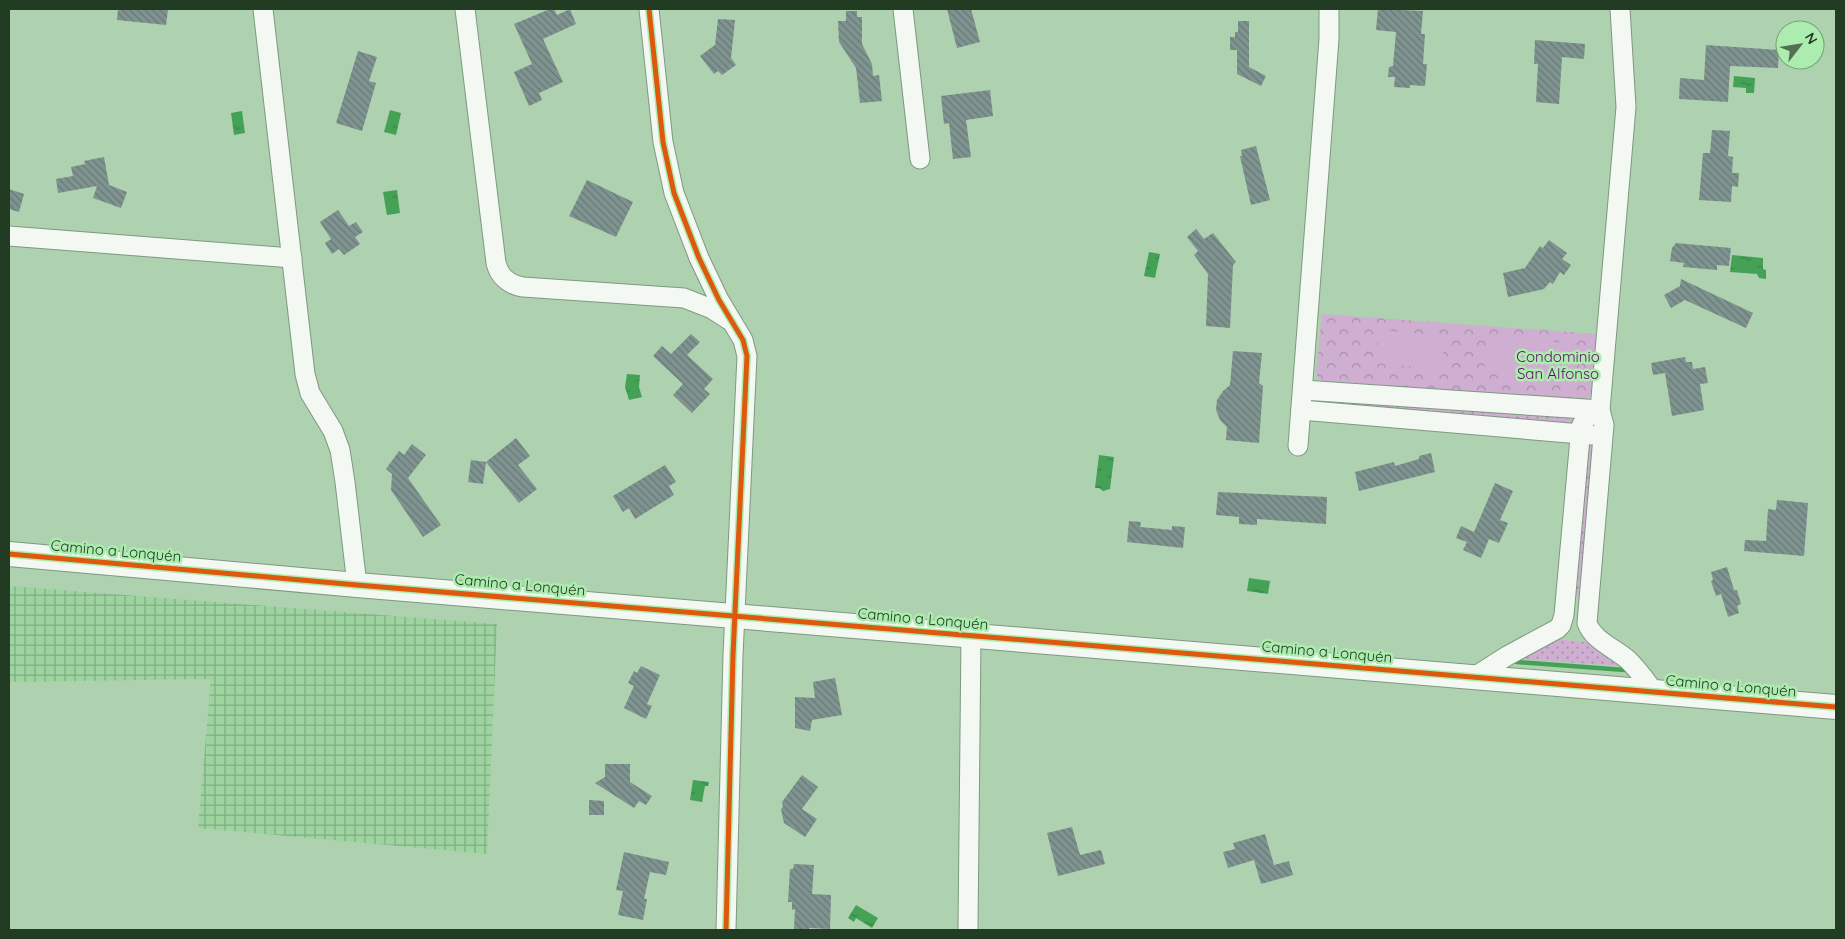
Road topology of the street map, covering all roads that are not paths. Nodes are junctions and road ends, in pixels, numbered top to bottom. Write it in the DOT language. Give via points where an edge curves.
graph roads {
  1 [pos="263,9"];
  2 [pos="465,9"];
  3 [pos="649,9"];
  4 [pos="902,9"];
  5 [pos="1329,9"];
  6 [pos="1620,9"];
  7 [pos="920,158"];
  8 [pos="9,236"];
  9 [pos="292,258"];
  10 [pos="732,323"];
  11 [pos="1303,390"];
  12 [pos="1302,410"];
  13 [pos="1600,410"];
  14 [pos="1580,434"];
  15 [pos="1603,436"];
  16 [pos="1298,446"];
  17 [pos="9,554"];
  18 [pos="357,585"];
  19 [pos="735,616"];
  20 [pos="1557,630"];
  21 [pos="1593,633"];
  22 [pos="971,635"];
  23 [pos="1474,677"];
  24 [pos="1654,692"];
  25 [pos="1836,707"];
  26 [pos="726,930"];
  27 [pos="968,930"];
  1 -- 9 [label="street"];
  2 -- 10 [label="street" via="496,262 503,277 523,287 684,298 712,309"];
  3 -- 10 [label="street" via="663,142 674,193 702,265"];
  4 -- 7 [label="street"];
  5 -- 11 [label="street"];
  6 -- 13 [label="street" via="1626,107"];
  8 -- 9 [label="street"];
  9 -- 18 [label="street" via="305,374 310,393 333,431 340,450"];
  10 -- 19 [label="street" via="743,340 747,366"];
  11 -- 12 [label="street"];
  11 -- 13 [label="street"];
  12 -- 14 [label="street"];
  12 -- 16 [label="street"];
  13 -- 14 [label="street" via="1585,418"];
  13 -- 15 [label="street"];
  14 -- 15 [label="street"];
  14 -- 20 [label="street" via="1564,615"];
  15 -- 21 [label="street" via="1587,623"];
  17 -- 18 [label="main road, Camino a Lonquén"];
  18 -- 19 [label="main road, Camino a Lonquén"];
  19 -- 22 [label="main road, Camino a Lonquén"];
  19 -- 26 [label="street"];
  20 -- 21 [label="street" via="1585,629"];
  20 -- 23 [label="street"];
  21 -- 24 [label="street" via="1640,672"];
  22 -- 23 [label="main road, Camino a Lonquén"];
  22 -- 27 [label="street"];
  23 -- 24 [label="main road, Camino a Lonquén"];
  24 -- 25 [label="main road, Camino a Lonquén"];
}
